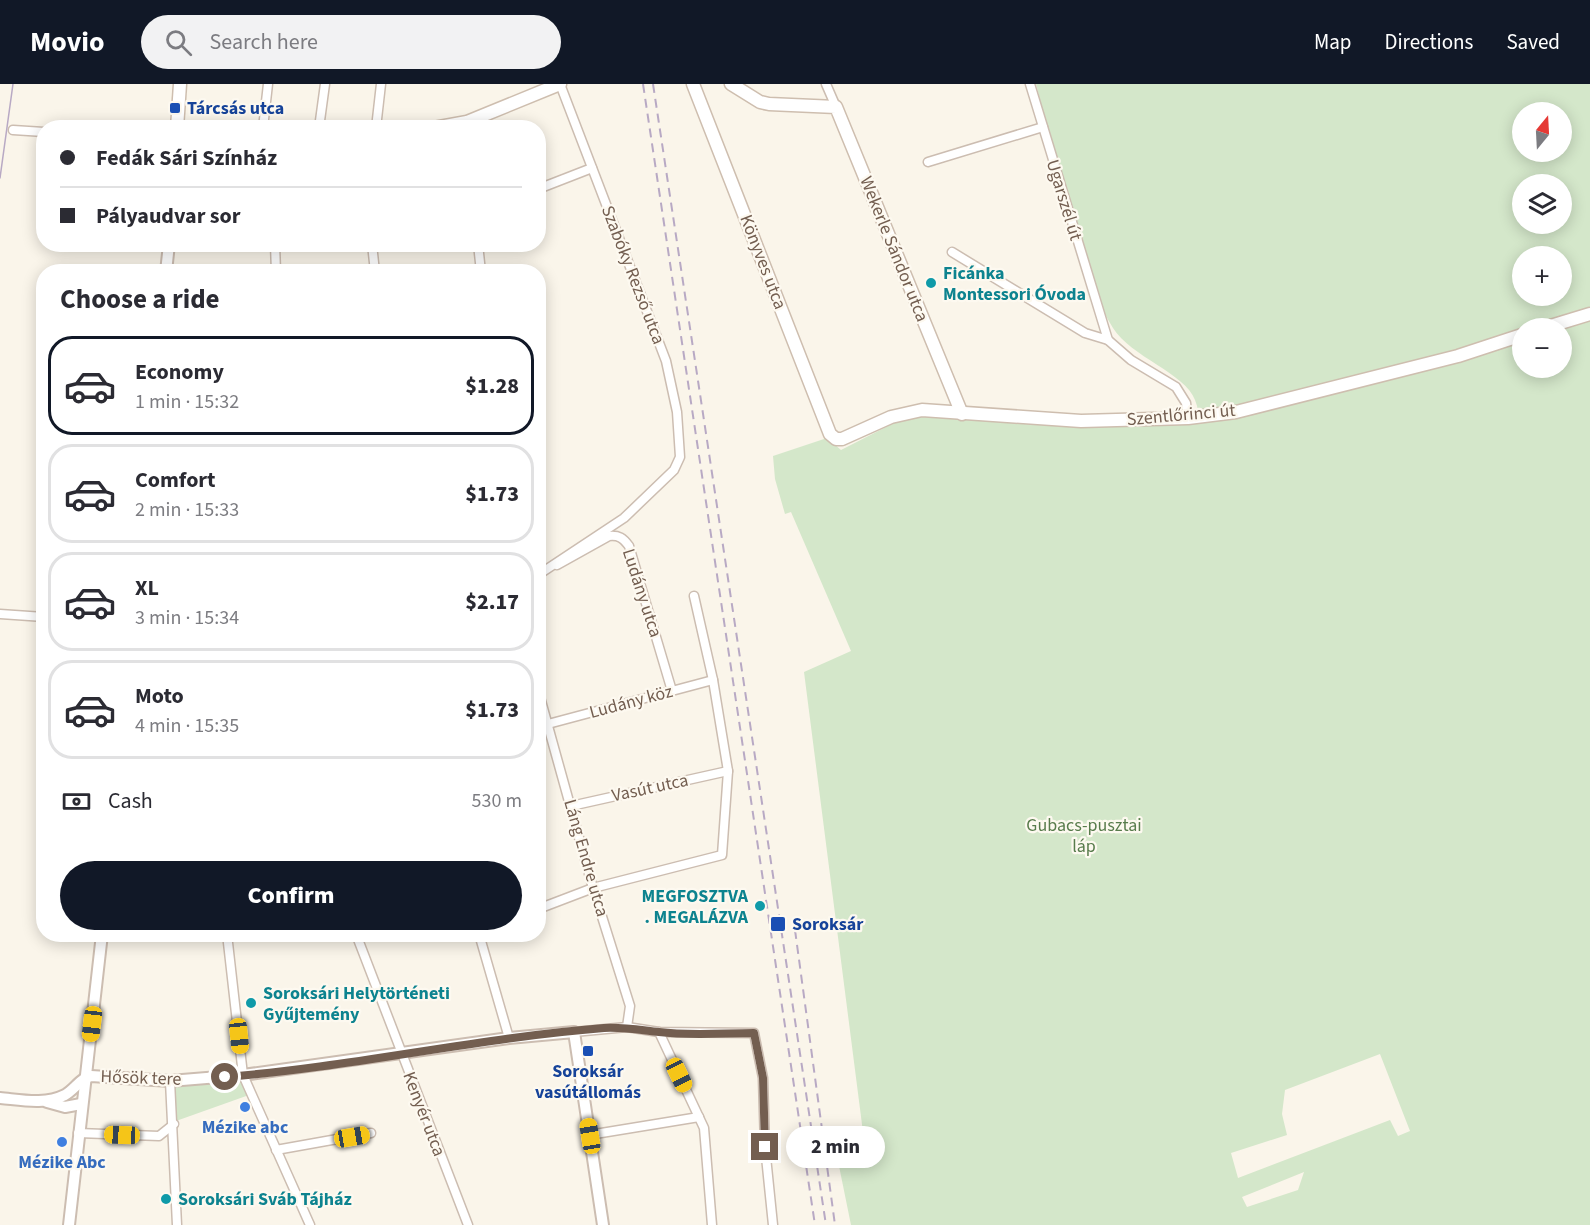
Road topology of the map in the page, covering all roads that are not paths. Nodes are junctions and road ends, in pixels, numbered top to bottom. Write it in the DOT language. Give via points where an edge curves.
graph roads {
  1 [pos="180,84"];
  2 [pos="268,84"];
  3 [pos="324,84"];
  4 [pos="381,84"];
  5 [pos="560,84"];
  6 [pos="693,84"];
  7 [pos="730,84"];
  8 [pos="826,84"];
  9 [pos="1030,84"];
  10 [pos="536,88"];
  11 [pos="836,106"];
  12 [pos="178,120"];
  13 [pos="264,120"];
  14 [pos="320,120"];
  15 [pos="377,120"];
  16 [pos="476,120"];
  17 [pos="1043,127"];
  18 [pos="13,130"];
  19 [pos="36,131"];
  20 [pos="928,162"];
  21 [pos="592,168"];
  22 [pos="546,186"];
  23 [pos="952,252"];
  24 [pos="1590,314"];
  25 [pos="1572,319"];
  26 [pos="1512,338"];
  27 [pos="1108,340"];
  28 [pos="962,414"];
  29 [pos="1188,418"];
  30 [pos="836,439"];
  31 [pos="550,566"];
  32 [pos="546,569"];
  33 [pos="694,596"];
  34 [pos="0,614"];
  35 [pos="36,616"];
  36 [pos="713,680"];
  37 [pos="672,691"];
  38 [pos="546,717"];
  39 [pos="548,724"];
  40 [pos="728,771"];
  41 [pos="571,806"];
  42 [pos="593,888"];
  43 [pos="546,906"];
  44 [pos="101,942"];
  45 [pos="229,942"];
  46 [pos="359,942"];
  47 [pos="481,942"];
  48 [pos="627,1027"];
  49 [pos="574,1032"];
  50 [pos="658,1032"];
  51 [pos="509,1038"];
  52 [pos="401,1053"];
  53 [pos="243,1075"];
  54 [pos="86,1077"];
  55 [pos="170,1081"];
  56 [pos="0,1098"];
  57 [pos="47,1101"];
  58 [pos="81,1104"];
  59 [pos="699,1117"];
  60 [pos="174,1124"];
  61 [pos="78,1132"];
  62 [pos="371,1133"];
  63 [pos="590,1136"];
  64 [pos="276,1150"];
  65 [pos="69,1225"];
  66 [pos="177,1225"];
  67 [pos="310,1225"];
  68 [pos="468,1225"];
  69 [pos="603,1225"];
  70 [pos="712,1225"];
  71 [pos="773,1225"];
  1 -- 12 [label="main road"];
  2 -- 13 [label="street"];
  3 -- 14 [label="street"];
  4 -- 15 [label="street"];
  5 -- 10 [label="main road"];
  5 -- 21 [label="street, Szabóky Rezső utca"];
  6 -- 30 [label="main road, Könyves utca" via="830,434"];
  7 -- 11 [label="main road" via="769,104"];
  8 -- 11 [label="street, Wekerle Sándor utca"];
  9 -- 17 [label="street, Ugarszél út"];
  10 -- 16 [label="main road"];
  11 -- 28 [label="main road, Wekerle Sándor utca"];
  17 -- 20 [label="street"];
  17 -- 27 [label="street, Ugarszél út"];
  18 -- 19 [label="street"];
  21 -- 22 [label="street"];
  21 -- 31 [label="street, Szabóky Rezső utca" via="668,368 677,412 680,457 674,470 624,518"];
  23 -- 27 [label="street" via="1084,333"];
  24 -- 25 [label="main road"];
  26 -- 29 [label="main road, Szentlőrinci út" via="1312,395"];
  27 -- 29 [label="street" via="1131,360 1176,387 1186,403"];
  28 -- 29 [label="main road, Szentlőrinci út" via="1082,421"];
  28 -- 30 [label="main road, Szentlőrinci út" via="922,410 905,413"];
  31 -- 32 [label="street"];
  31 -- 37 [label="street, Ludány utca" via="561,565 609,536 624,539"];
  33 -- 36 [label="street"];
  34 -- 35 [label="street"];
  36 -- 37 [label="street, Ludány köz"];
  36 -- 40 [label="street"];
  37 -- 39 [label="street, Ludány köz"];
  38 -- 39 [label="street, Láng Endre utca"];
  39 -- 41 [label="street, Láng Endre utca"];
  40 -- 41 [label="street, Vasút utca"];
  40 -- 42 [label="street" via="722,855"];
  41 -- 42 [label="street, Láng Endre utca"];
  42 -- 43 [label="street"];
  42 -- 48 [label="street, Láng Endre utca" via="630,1006"];
  44 -- 54 [label="street"];
  45 -- 53 [label="street"];
  46 -- 52 [label="street, Kenyér utca"];
  47 -- 51 [label="street"];
  48 -- 49 [label="street, Hősök tere"];
  48 -- 50 [label="street, Hősök tere"];
  49 -- 51 [label="street, Hősök tere"];
  49 -- 63 [label="street"];
  50 -- 59 [label="street"];
  50 -- 71 [label="street, Hősök tere" via="754,1033 763,1078"];
  51 -- 52 [label="street, Hősök tere"];
  52 -- 53 [label="street, Hősök tere"];
  52 -- 68 [label="street, Kenyér utca"];
  53 -- 55 [label="street, Hősök tere"];
  53 -- 64 [label="street"];
  54 -- 55 [label="street, Hősök tere"];
  54 -- 57 [label="street, Hősök tere" via="67,1094"];
  54 -- 58 [label="street"];
  55 -- 60 [label="street"];
  56 -- 57 [label="street, Hősök tere"];
  57 -- 58 [label="street" via="65,1107"];
  58 -- 61 [label="street"];
  59 -- 63 [label="street"];
  59 -- 70 [label="street" via="704,1128"];
  60 -- 61 [label="street" via="159,1136"];
  60 -- 66 [label="street"];
  61 -- 65 [label="street"];
  62 -- 64 [label="street"];
  63 -- 69 [label="street"];
  64 -- 67 [label="street"];
}
